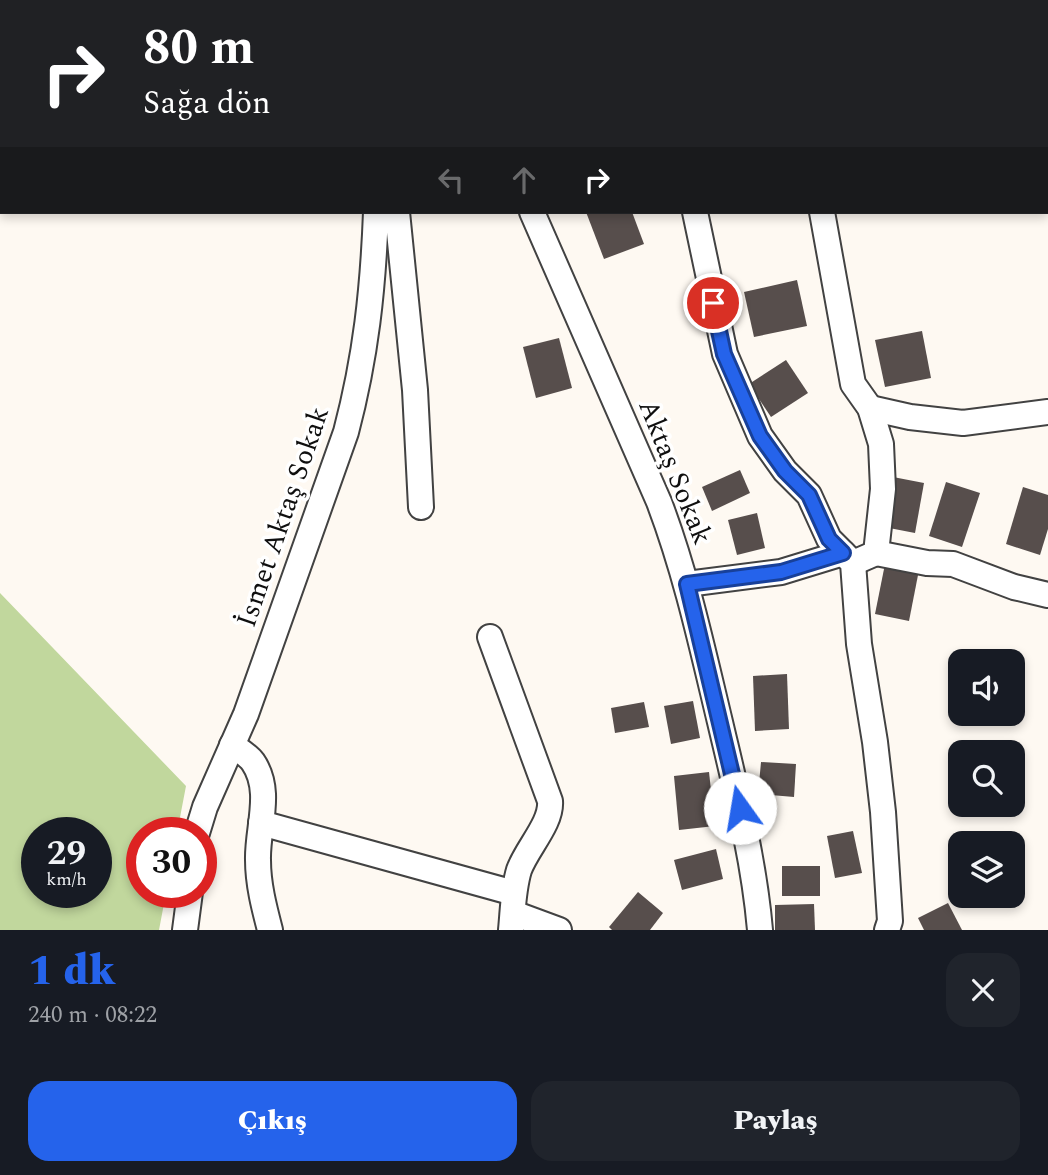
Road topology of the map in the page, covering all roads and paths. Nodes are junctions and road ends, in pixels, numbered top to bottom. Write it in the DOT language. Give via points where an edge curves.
graph roads {
  1 [pos="376,214"];
  2 [pos="397,214"];
  3 [pos="533,214"];
  4 [pos="695,214"];
  5 [pos="822,214"];
  6 [pos="870,408"];
  7 [pos="1048,412"];
  8 [pos="421,507"];
  9 [pos="857,556"];
  10 [pos="687,584"];
  11 [pos="1048,595"];
  12 [pos="490,637"];
  13 [pos="232,745"];
  14 [pos="202,817"];
  15 [pos="261,823"];
  16 [pos="188,908"];
  17 [pos="512,912"];
  18 [pos="185,930"];
  19 [pos="270,930"];
  20 [pos="559,930"];
  21 [pos="760,930"];
  22 [pos="887,930"];
  1 -- 13 [label="street, İsmet Aktaş Sokak" via="369,325 346,432"];
  2 -- 8 [label="street"];
  3 -- 10 [label="street, Aktaş Sokak" via="659,502"];
  4 -- 9 [label="street" via="724,354 760,436 809,495 829,539"];
  5 -- 6 [label="street" via="853,384"];
  6 -- 7 [label="street" via="963,423"];
  6 -- 9 [label="street" via="881,444 882,478"];
  9 -- 10 [label="street"];
  9 -- 11 [label="street" via="953,564"];
  9 -- 22 [label="street" via="859,644 883,812"];
  10 -- 21 [label="street, Aktaş Sokak" via="740,808"];
  12 -- 17 [label="street" via="550,801 549,815 523,860"];
  13 -- 14 [label="street, İsmet Aktaş Sokak"];
  13 -- 15 [label="street" via="257,769 263,792"];
  15 -- 17 [label="street"];
  15 -- 19 [label="street" via="258,872"];
  16 -- 18 [label="street"];
  17 -- 20 [label="street"];
}
